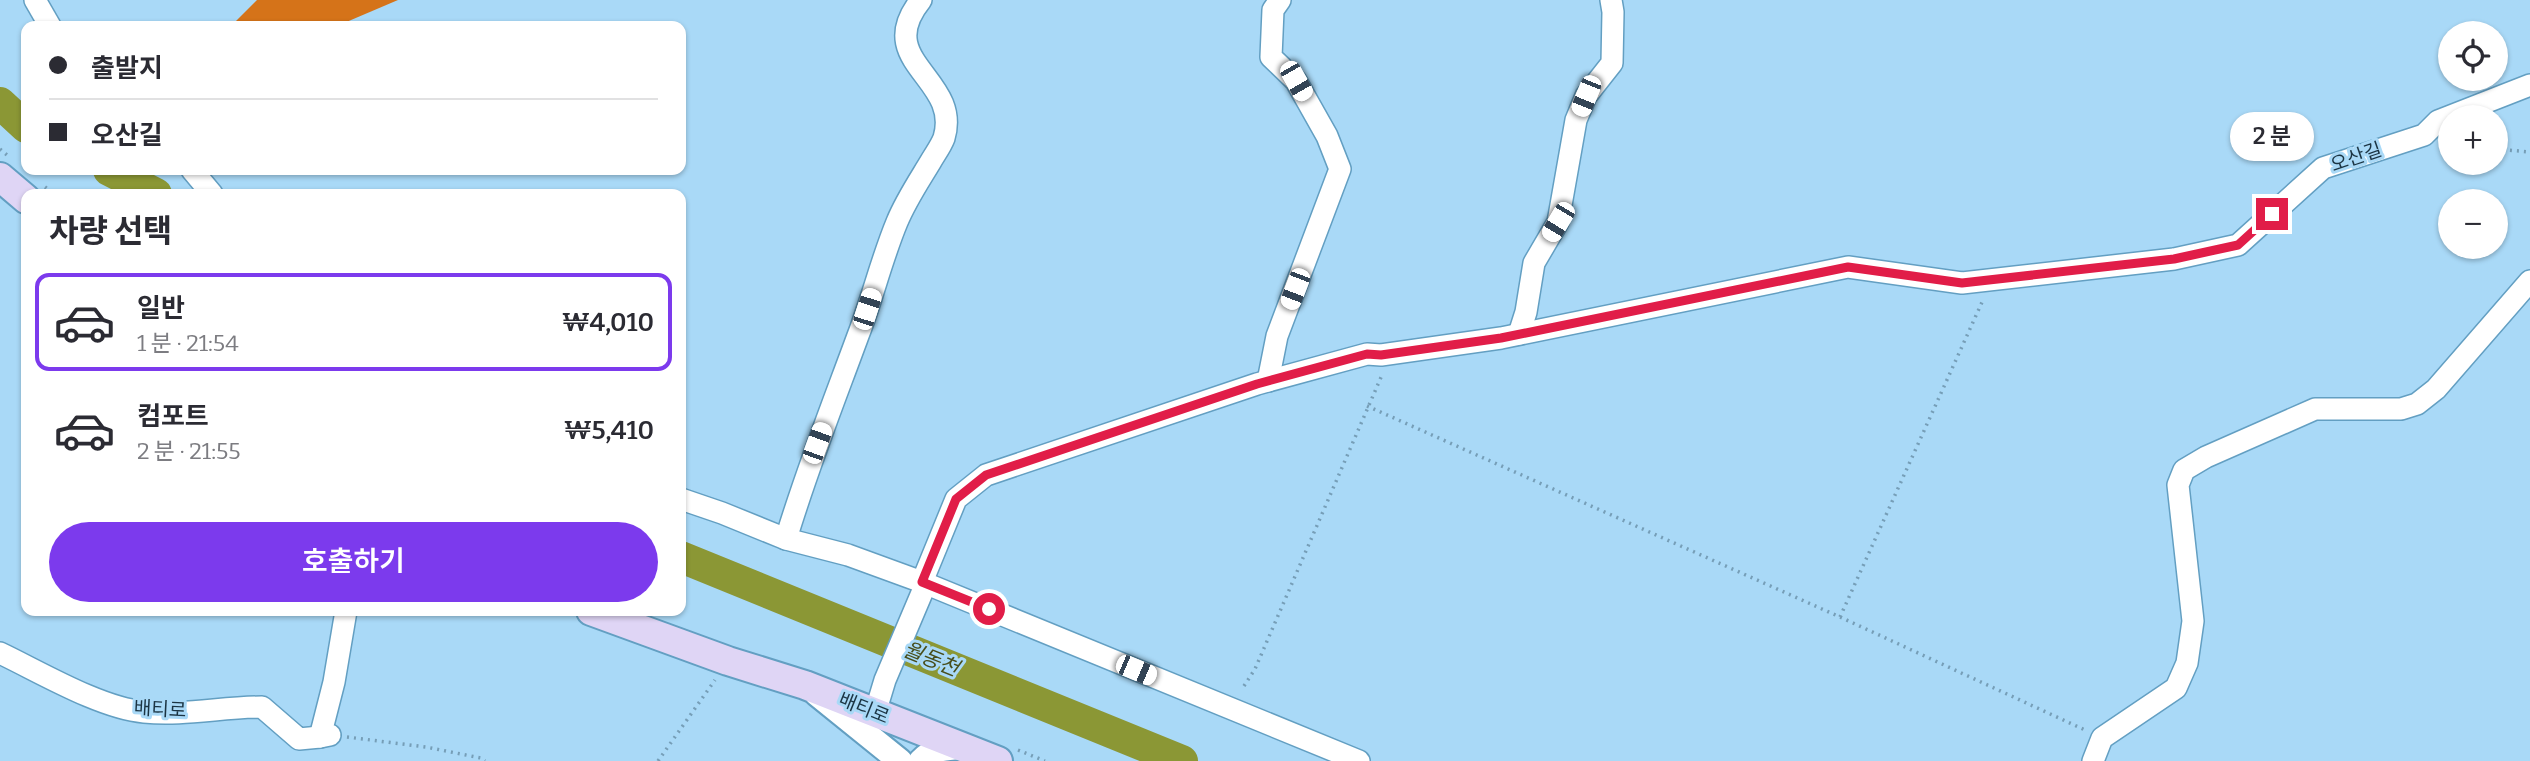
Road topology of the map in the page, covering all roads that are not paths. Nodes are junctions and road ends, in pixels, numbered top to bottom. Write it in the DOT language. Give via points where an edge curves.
graph roads {
  1 [pos="35,0"];
  2 [pos="921,0"];
  3 [pos="1611,0"];
  4 [pos="1271,3"];
  5 [pos="47,21"];
  6 [pos="2530,85"];
  7 [pos="196,175"];
  8 [pos="0,177"];
  9 [pos="208,189"];
  10 [pos="21,195"];
  11 [pos="2530,281"];
  12 [pos="1519,334"];
  13 [pos="1268,381"];
  14 [pos="686,501"];
  15 [pos="786,539"];
  16 [pos="923,585"];
  17 [pos="345,616"];
  18 [pos="605,616"];
  19 [pos="0,653"];
  20 [pos="806,685"];
  21 [pos="875,713"];
  22 [pos="907,726"];
  23 [pos="963,747"];
  24 [pos="900,761"];
  25 [pos="906,761"];
  26 [pos="921,761"];
  27 [pos="998,761"];
  28 [pos="1359,761"];
  29 [pos="2093,761"];
  1 -- 5 [label="street"];
  2 -- 15 [label="street" via="909,15 904,35 908,50 945,104 947,126 892,235"];
  3 -- 12 [label="street" via="1612,63 1586,96 1576,120 1558,222 1534,263"];
  4 -- 13 [label="street" via="1271,57 1296,81 1340,169 1277,336"];
  6 -- 12 [label="street, 오산길" via="2438,121 2424,135 2323,168 2238,245 2174,259 1962,283 1848,267"];
  7 -- 9 [label="street"];
  8 -- 10 [label="main road"];
  11 -- 29 [label="street" via="2436,389 2417,404 2401,409 2315,409 2185,470 2178,485 2193,621 2187,663 2176,688 2102,738"];
  12 -- 13 [label="street, 오산길" via="1367,354"];
  13 -- 16 [label="street, 오산길" via="986,475 956,499"];
  14 -- 15 [label="street"];
  15 -- 16 [label="street" via="848,555"];
  16 -- 21 [label="street, 오산길"];
  16 -- 28 [label="street"];
  17 -- 19 [label="street, 배티로" via="325,736 299,739 262,707 143,712 100,701"];
  18 -- 20 [label="main road, 배티로"];
  20 -- 21 [label="main road, 배티로"];
  20 -- 24 [label="street"];
  21 -- 22 [label="main road, 배티로"];
  22 -- 23 [label="main road, 배티로"];
  22 -- 25 [label="street" via="901,744"];
  23 -- 26 [label="street" via="939,748"];
  23 -- 27 [label="main road, 배티로"];
}
